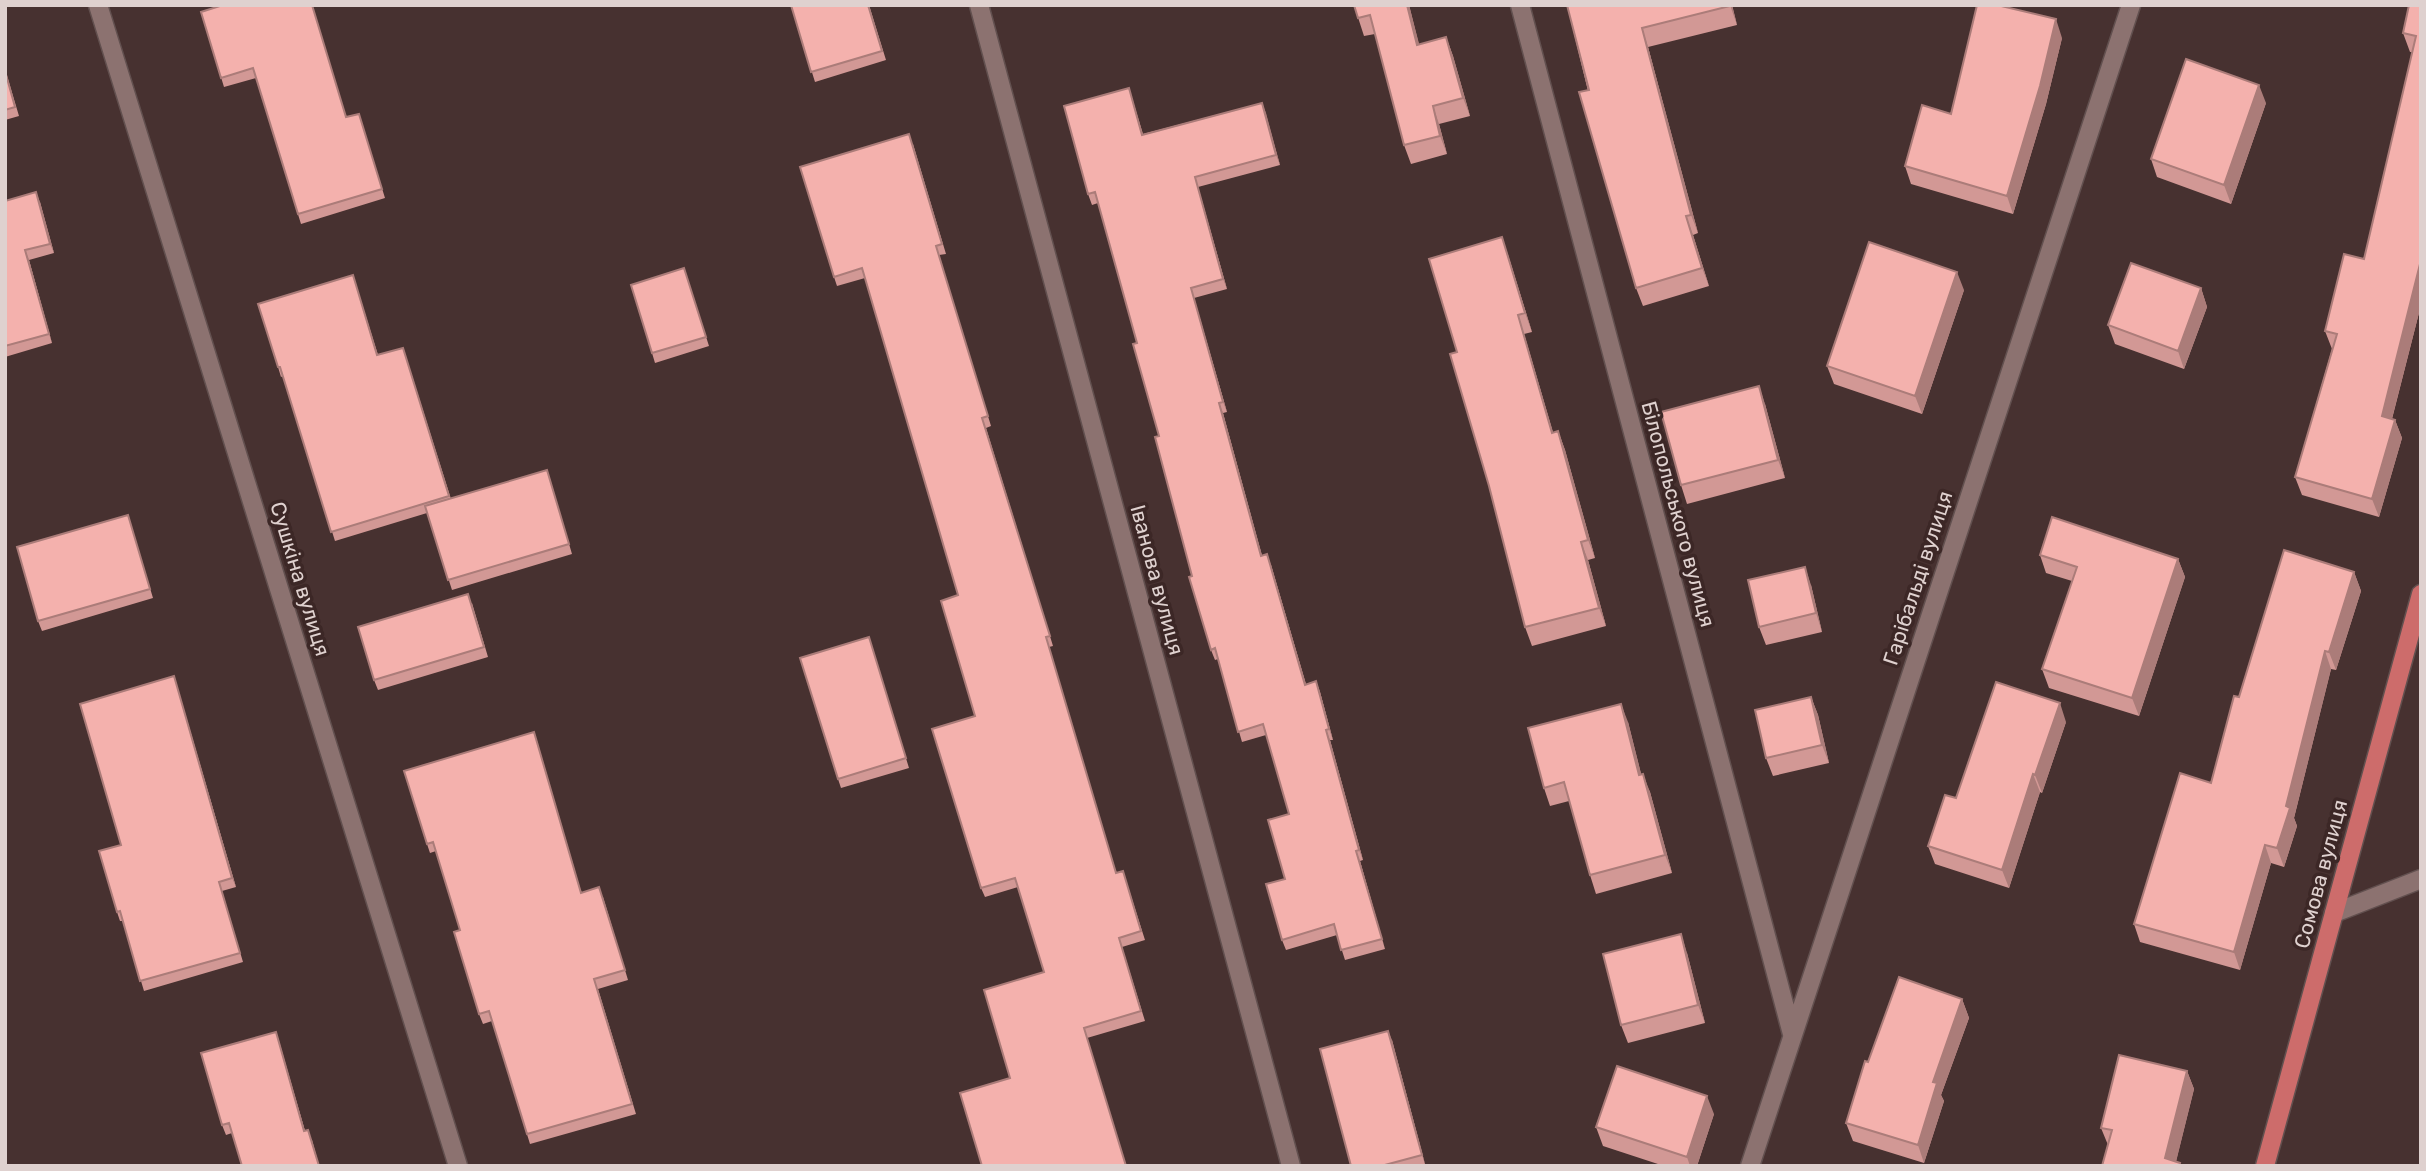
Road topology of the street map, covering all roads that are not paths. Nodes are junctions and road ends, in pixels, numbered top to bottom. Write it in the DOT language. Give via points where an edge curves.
graph roads {
  1 [pos="98,5"];
  2 [pos="979,5"];
  3 [pos="1520,5"];
  4 [pos="2131,5"];
  5 [pos="2421,594"];
  6 [pos="2421,879"];
  7 [pos="2334,913"];
  8 [pos="1791,1034"];
  9 [pos="458,1166"];
  10 [pos="1291,1166"];
  11 [pos="1749,1166"];
  12 [pos="2265,1166"];
  1 -- 9 [label="street, Сушкіна вулиця"];
  2 -- 10 [label="street, Іванова вулиця"];
  3 -- 8 [label="street, Білопольського вулиця"];
  4 -- 8 [label="street, Гарібальді вулиця"];
  5 -- 7 [label="main road, Сомова вулиця"];
  6 -- 7 [label="street"];
  7 -- 12 [label="main road, Сомова вулиця"];
  8 -- 11 [label="street, Гарібальді вулиця"];
}
